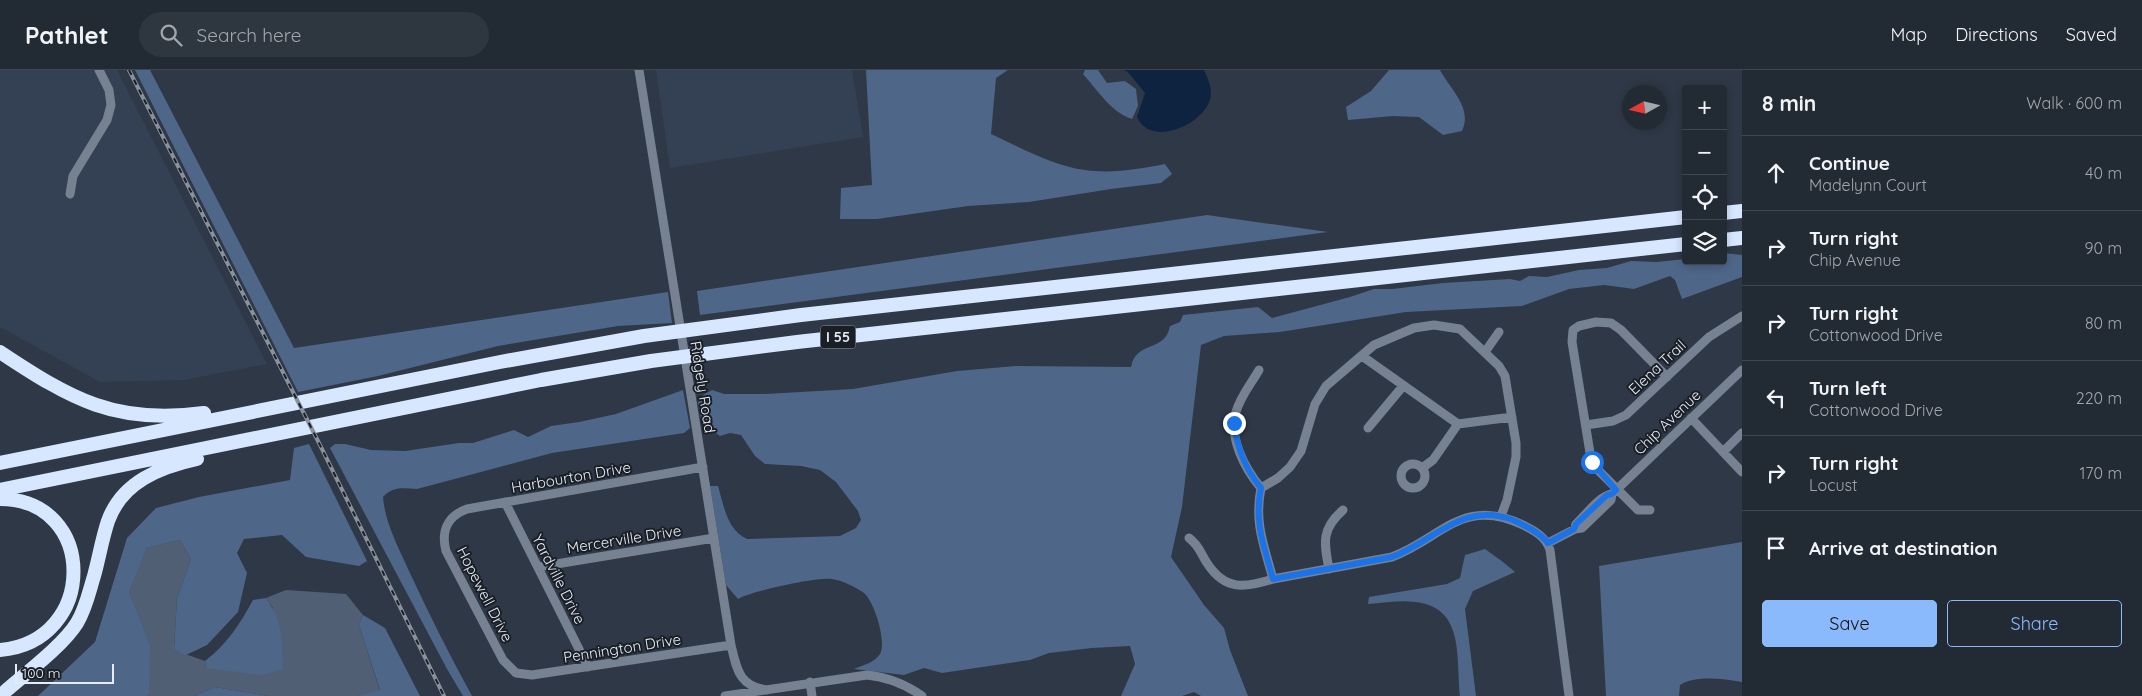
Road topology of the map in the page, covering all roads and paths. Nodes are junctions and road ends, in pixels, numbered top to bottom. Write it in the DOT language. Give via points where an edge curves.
graph roads {
  1 [pos="99,70"];
  2 [pos="639,70"];
  3 [pos="70,194"];
  4 [pos="1742,211"];
  5 [pos="1727,213"];
  6 [pos="1682,217"];
  7 [pos="1742,238"];
  8 [pos="1727,240"];
  9 [pos="1682,244"];
  10 [pos="1742,316"];
  11 [pos="1500,332"];
  12 [pos="0,352"];
  13 [pos="1485,352"];
  14 [pos="1362,356"];
  15 [pos="1259,370"];
  16 [pos="1742,370"];
  17 [pos="1667,377"];
  18 [pos="1403,386"];
  19 [pos="284,405"];
  20 [pos="389,412"];
  21 [pos="1512,417"];
  22 [pos="1691,418"];
  23 [pos="1458,424"];
  24 [pos="1586,425"];
  25 [pos="1368,428"];
  26 [pos="1742,433"];
  27 [pos="1723,452"];
  28 [pos="0,463"];
  29 [pos="702,468"];
  30 [pos="1422,468"];
  31 [pos="1742,472"];
  32 [pos="1261,488"];
  33 [pos="0,490"];
  34 [pos="1614,492"];
  35 [pos="0,499"];
  36 [pos="505,502"];
  37 [pos="1343,510"];
  38 [pos="1650,510"];
  39 [pos="1501,516"];
  40 [pos="448,523"];
  41 [pos="714,538"];
  42 [pos="1189,538"];
  43 [pos="1548,543"];
  44 [pos="538,567"];
  45 [pos="1328,569"];
  46 [pos="1273,579"];
  47 [pos="731,645"];
  48 [pos="0,650"];
  49 [pos="588,667"];
  50 [pos="516,673"];
  51 [pos="810,682"];
  52 [pos="767,693"];
  53 [pos="0,696"];
  54 [pos="725,696"];
  55 [pos="812,696"];
  56 [pos="922,696"];
  57 [pos="1569,696"];
  1 -- 3 [label="street" via="109,90 111,105 107,120 74,176"];
  2 -- 29 [label="street, Ridgely Road"];
  4 -- 5 [label="highway"];
  6 -- 19 [label="highway, I 55" via="718,325 575,347"];
  7 -- 8 [label="highway"];
  9 -- 20 [label="highway, I 55" via="728,350 541,380"];
  10 -- 17 [label="street, Elena Trail" via="1709,337"];
  11 -- 13 [label="street"];
  12 -- 19 [label="highway" via="67,394 117,412 164,417"];
  13 -- 14 [label="street" via="1460,329 1434,325 1414,328 1388,338"];
  13 -- 21 [label="street" via="1505,376"];
  14 -- 18 [label="street"];
  14 -- 32 [label="street" via="1320,394 1301,450 1290,467"];
  15 -- 32 [label="street" via="1241,401 1234,423 1242,458 1249,474"];
  16 -- 22 [label="street, Chip Avenue"];
  17 -- 24 [label="street, Elena Trail" via="1622,418"];
  17 -- 24 [label="street" via="1616,326 1602,321 1579,326 1572,335"];
  18 -- 23 [label="street"];
  18 -- 25 [label="street"];
  19 -- 28 [label="highway, I 55"];
  20 -- 33 [label="highway, I 55"];
  20 -- 53 [label="highway" via="366,423 179,463 140,480 108,521 89,595 77,623 61,642"];
  21 -- 23 [label="street"];
  21 -- 39 [label="street" via="1516,457"];
  22 -- 27 [label="street"];
  22 -- 34 [label="street, Chip Avenue"];
  23 -- 30 [label="street" via="1433,460"];
  24 -- 34 [label="street" via="1592,462"];
  26 -- 27 [label="street"];
  27 -- 31 [label="street"];
  29 -- 36 [label="street, Harbourton Drive"];
  29 -- 41 [label="street, Ridgely Road"];
  32 -- 46 [label="street" via="1258,520"];
  34 -- 38 [label="street" via="1638,510"];
  34 -- 43 [label="street, Chip Avenue" via="1607,495 1602,504 1574,529"];
  35 -- 48 [label="highway" via="28,503 52,518 68,543 74,565 68,604 48,631 21,646"];
  36 -- 40 [label="street, Harbourton Drive" via="467,509 455,514"];
  36 -- 44 [label="street, Yardville Drive"];
  37 -- 45 [label="street" via="1335,516 1326,534 1324,543"];
  39 -- 43 [label="street" via="1533,530"];
  39 -- 45 [label="street" via="1480,514 1464,517 1408,551"];
  40 -- 50 [label="street, Hopewell Drive" via="444,532 446,551 503,660"];
  41 -- 44 [label="street, Mercerville Drive"];
  41 -- 47 [label="street, Ridgely Road"];
  42 -- 46 [label="street" via="1213,572 1227,583 1254,585"];
  43 -- 57 [label="street"];
  44 -- 49 [label="street, Yardville Drive"];
  45 -- 46 [label="street"];
  47 -- 49 [label="street, Pennington Drive"];
  47 -- 52 [label="street, Ridgely Road" via="742,678"];
  49 -- 50 [label="street, Pennington Drive" via="532,675"];
  51 -- 52 [label="street"];
  51 -- 55 [label="street"];
  51 -- 56 [label="street" via="878,676"];
  52 -- 54 [label="street"];
}
